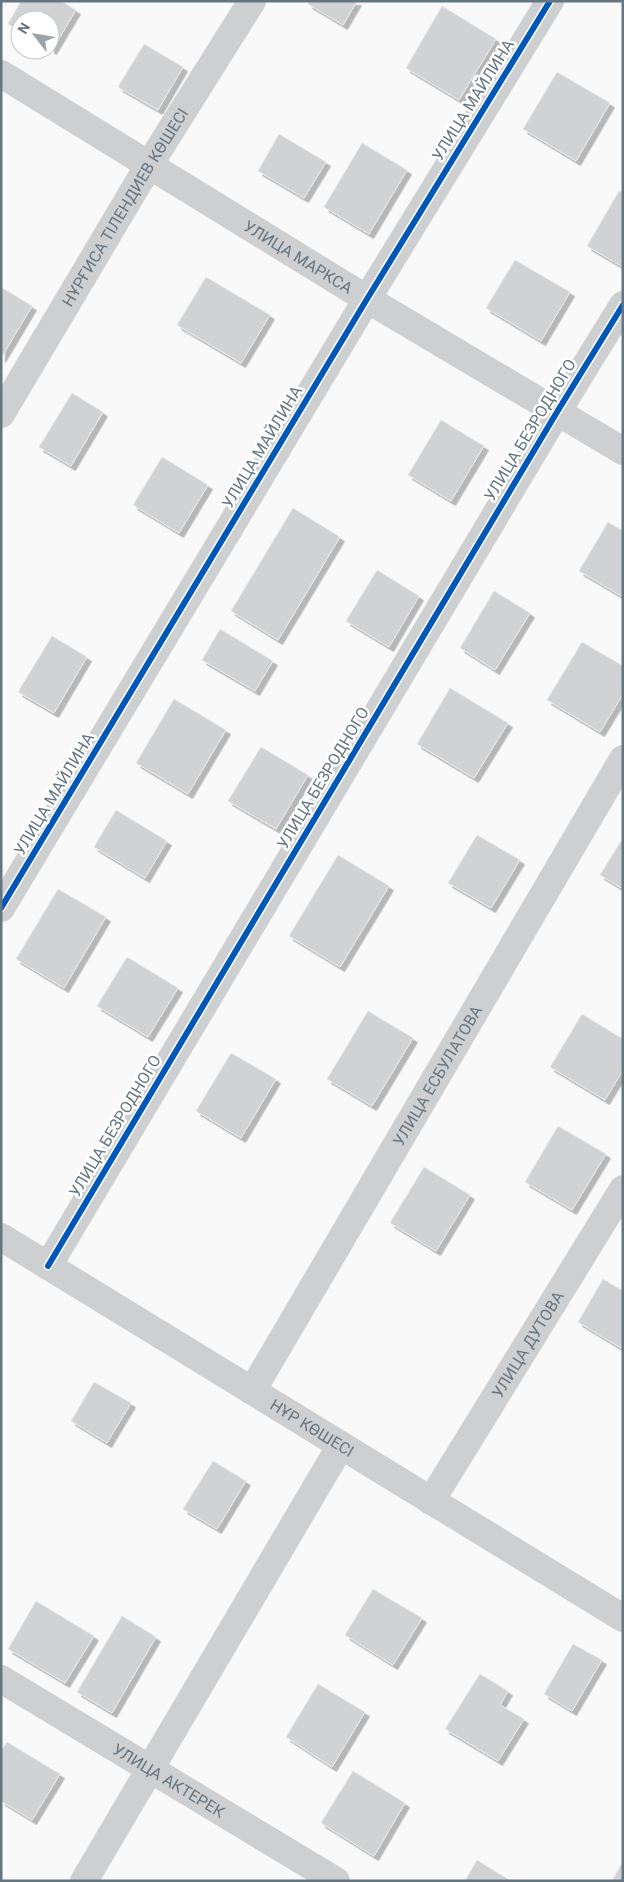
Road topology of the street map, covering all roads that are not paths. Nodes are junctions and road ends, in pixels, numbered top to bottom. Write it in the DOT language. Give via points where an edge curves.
graph roads {
  1 [pos="252,1"];
  2 [pos="550,1"];
  3 [pos="1,74"];
  4 [pos="149,165"];
  5 [pos="367,299"];
  6 [pos="623,305"];
  7 [pos="557,412"];
  8 [pos="1,414"];
  9 [pos="623,451"];
  10 [pos="623,759"];
  11 [pos="1,908"];
  12 [pos="623,1189"];
  13 [pos="1,1237"];
  14 [pos="48,1266"];
  15 [pos="252,1391"];
  16 [pos="341,1445"];
  17 [pos="431,1501"];
  18 [pos="623,1618"];
  19 [pos="1,1679"];
  20 [pos="150,1769"];
  21 [pos="84,1881"];
  22 [pos="336,1881"];
  1 -- 4 [label="street, НҰРҒИСА ТІЛЕНДИЕВ КӨШЕСІ"];
  2 -- 5 [label="street, УЛИЦА МАЙЛИНА"];
  3 -- 4 [label="street, УЛИЦА МАРКСА"];
  4 -- 5 [label="street, УЛИЦА МАРКСА"];
  4 -- 8 [label="street, НҰРҒИСА ТІЛЕНДИЕВ КӨШЕСІ"];
  5 -- 7 [label="street, УЛИЦА МАРКСА"];
  5 -- 11 [label="street, УЛИЦА МАЙЛИНА"];
  6 -- 7 [label="street, УЛИЦА БЕЗРОДНОГО"];
  7 -- 9 [label="street, УЛИЦА МАРКСА"];
  7 -- 14 [label="street, УЛИЦА БЕЗРОДНОГО"];
  10 -- 15 [label="street, УЛИЦА ЕСБУЛАТОВА"];
  12 -- 17 [label="street, УЛИЦА ДУТОВА"];
  13 -- 14 [label="street, НҰР КӨШЕСІ"];
  14 -- 15 [label="street, НҰР КӨШЕСІ"];
  15 -- 16 [label="street, НҰР КӨШЕСІ"];
  16 -- 17 [label="street, НҰР КӨШЕСІ"];
  16 -- 20 [label="street"];
  17 -- 18 [label="street, НҰР КӨШЕСІ"];
  19 -- 20 [label="street, УЛИЦА АКТЕРЕК"];
  20 -- 21 [label="street"];
  20 -- 22 [label="street, УЛИЦА АКТЕРЕК"];
}
